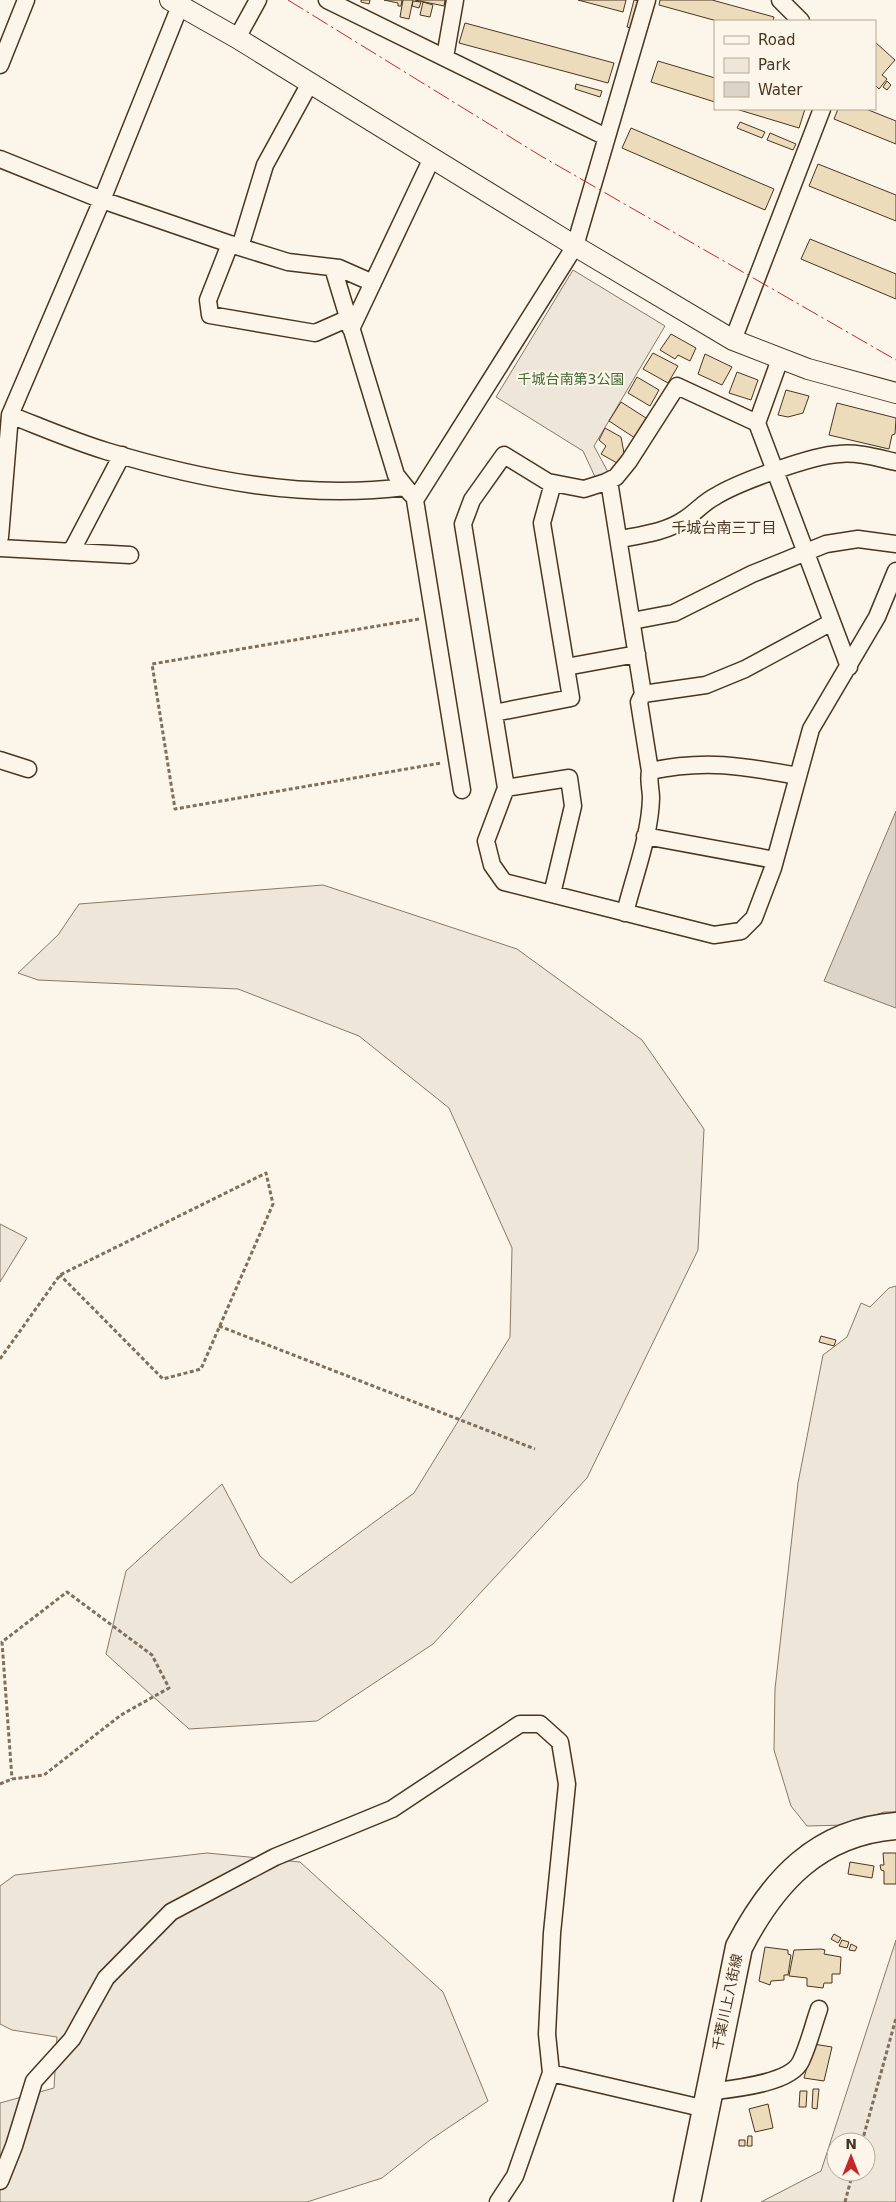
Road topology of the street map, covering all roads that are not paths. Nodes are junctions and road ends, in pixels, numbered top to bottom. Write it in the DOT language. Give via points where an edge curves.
graph roads {
  1 [pos="26,0"];
  2 [pos="258,0"];
  3 [pos="327,0"];
  4 [pos="455,0"];
  5 [pos="647,0"];
  6 [pos="780,0"];
  7 [pos="175,3"];
  8 [pos="800,20"];
  9 [pos="237,38"];
  10 [pos="444,58"];
  11 [pos="0,64"];
  12 [pos="310,83"];
  13 [pos="822,110"];
  14 [pos="606,137"];
  15 [pos="0,158"];
  16 [pos="432,158"];
  17 [pos="102,200"];
  18 [pos="235,246"];
  19 [pos="575,246"];
  20 [pos="333,268"];
  21 [pos="373,283"];
  22 [pos="350,324"];
  23 [pos="732,340"];
  24 [pos="780,359"];
  25 [pos="896,393"];
  26 [pos="6,417"];
  27 [pos="758,422"];
  28 [pos="122,455"];
  29 [pos="896,462"];
  30 [pos="776,471"];
  31 [pos="609,481"];
  32 [pos="553,483"];
  33 [pos="410,494"];
  34 [pos="0,537"];
  35 [pos="620,539"];
  36 [pos="896,544"];
  37 [pos="0,548"];
  38 [pos="71,552"];
  39 [pos="806,553"];
  40 [pos="130,554"];
  41 [pos="896,571"];
  42 [pos="632,621"];
  43 [pos="832,622"];
  44 [pos="637,654"];
  45 [pos="566,667"];
  46 [pos="849,667"];
  47 [pos="643,694"];
  48 [pos="494,714"];
  49 [pos="0,760"];
  50 [pos="28,769"];
  51 [pos="650,771"];
  52 [pos="798,776"];
  53 [pos="506,788"];
  54 [pos="462,790"];
  55 [pos="645,836"];
  56 [pos="775,860"];
  57 [pos="552,894"];
  58 [pos="625,913"];
  59 [pos="896,1826"];
  60 [pos="819,2009"];
  61 [pos="551,2073"];
  62 [pos="707,2100"];
  63 [pos="0,2181"];
  64 [pos="498,2202"];
  65 [pos="687,2202"];
  1 -- 11 [label="street"];
  2 -- 9 [label="street"];
  3 -- 10 [label="street"];
  4 -- 10 [label="street"];
  5 -- 14 [label="street"];
  6 -- 8 [label="street"];
  7 -- 9 [label="street"];
  7 -- 17 [label="street"];
  9 -- 12 [label="street"];
  10 -- 14 [label="street"];
  12 -- 16 [label="street"];
  12 -- 18 [label="street" via="265,165"];
  13 -- 23 [label="street"];
  14 -- 19 [label="street"];
  15 -- 17 [label="street"];
  16 -- 19 [label="street"];
  16 -- 21 [label="street"];
  17 -- 18 [label="street"];
  17 -- 26 [label="street"];
  18 -- 20 [label="street" via="288,262"];
  18 -- 22 [label="street" via="208,300 210,315 315,333"];
  19 -- 23 [label="street"];
  19 -- 33 [label="street"];
  20 -- 21 [label="street"];
  20 -- 22 [label="street"];
  21 -- 22 [label="street"];
  22 -- 33 [label="street" via="396,475"];
  23 -- 24 [label="street"];
  24 -- 25 [label="street"];
  24 -- 27 [label="street"];
  26 -- 28 [label="street"];
  26 -- 34 [label="street"];
  27 -- 30 [label="street"];
  27 -- 31 [label="street" via="677,386 629,461"];
  28 -- 33 [label="street" via="234,482"];
  28 -- 38 [label="street"];
  29 -- 30 [label="street" via="840,453"];
  30 -- 35 [label="street" via="717,495 685,520 659,531"];
  30 -- 39 [label="street"];
  31 -- 32 [label="street" via="584,488"];
  31 -- 35 [label="street"];
  32 -- 45 [label="street" via="542,523"];
  32 -- 48 [label="street" via="504,455 472,500 463,524"];
  33 -- 54 [label="street" via="434,616"];
  35 -- 42 [label="street"];
  36 -- 39 [label="street" via="858,539 826,544"];
  37 -- 38 [label="street"];
  38 -- 40 [label="street"];
  39 -- 42 [label="street" via="752,574 674,613"];
  39 -- 43 [label="street"];
  41 -- 46 [label="street" via="877,617"];
  42 -- 44 [label="street"];
  43 -- 46 [label="street"];
  43 -- 47 [label="street" via="745,669 706,685"];
  44 -- 45 [label="street"];
  44 -- 47 [label="street"];
  45 -- 48 [label="street" via="571,698"];
  46 -- 52 [label="street" via="811,730"];
  47 -- 51 [label="street" via="639,702"];
  48 -- 53 [label="street"];
  49 -- 50 [label="street"];
  51 -- 52 [label="street" via="715,763"];
  51 -- 55 [label="street" via="651,798"];
  52 -- 56 [label="street"];
  53 -- 57 [label="street" via="486,841 492,865 504,882"];
  53 -- 57 [label="street" via="569,778 573,806"];
  55 -- 56 [label="street"];
  55 -- 58 [label="street"];
  56 -- 58 [label="street" via="754,918 741,931 714,935"];
  57 -- 58 [label="street"];
  59 -- 62 [label="main road, 千葉川上八街線" via="856,1835 820,1850 805,1859 765,1901 739,1947"];
  60 -- 62 [label="street" via="801,2062 793,2071"];
  61 -- 62 [label="street"];
  61 -- 63 [label="street" via="547,2034 552,1933 567,1784 560,1742 540,1724 520,1724 392,1809 275,1857 171,1912 106,1978 72,2039 34,2081"];
  61 -- 64 [label="street" via="514,2176"];
  62 -- 65 [label="main road, 千葉川上八街線"];
}
